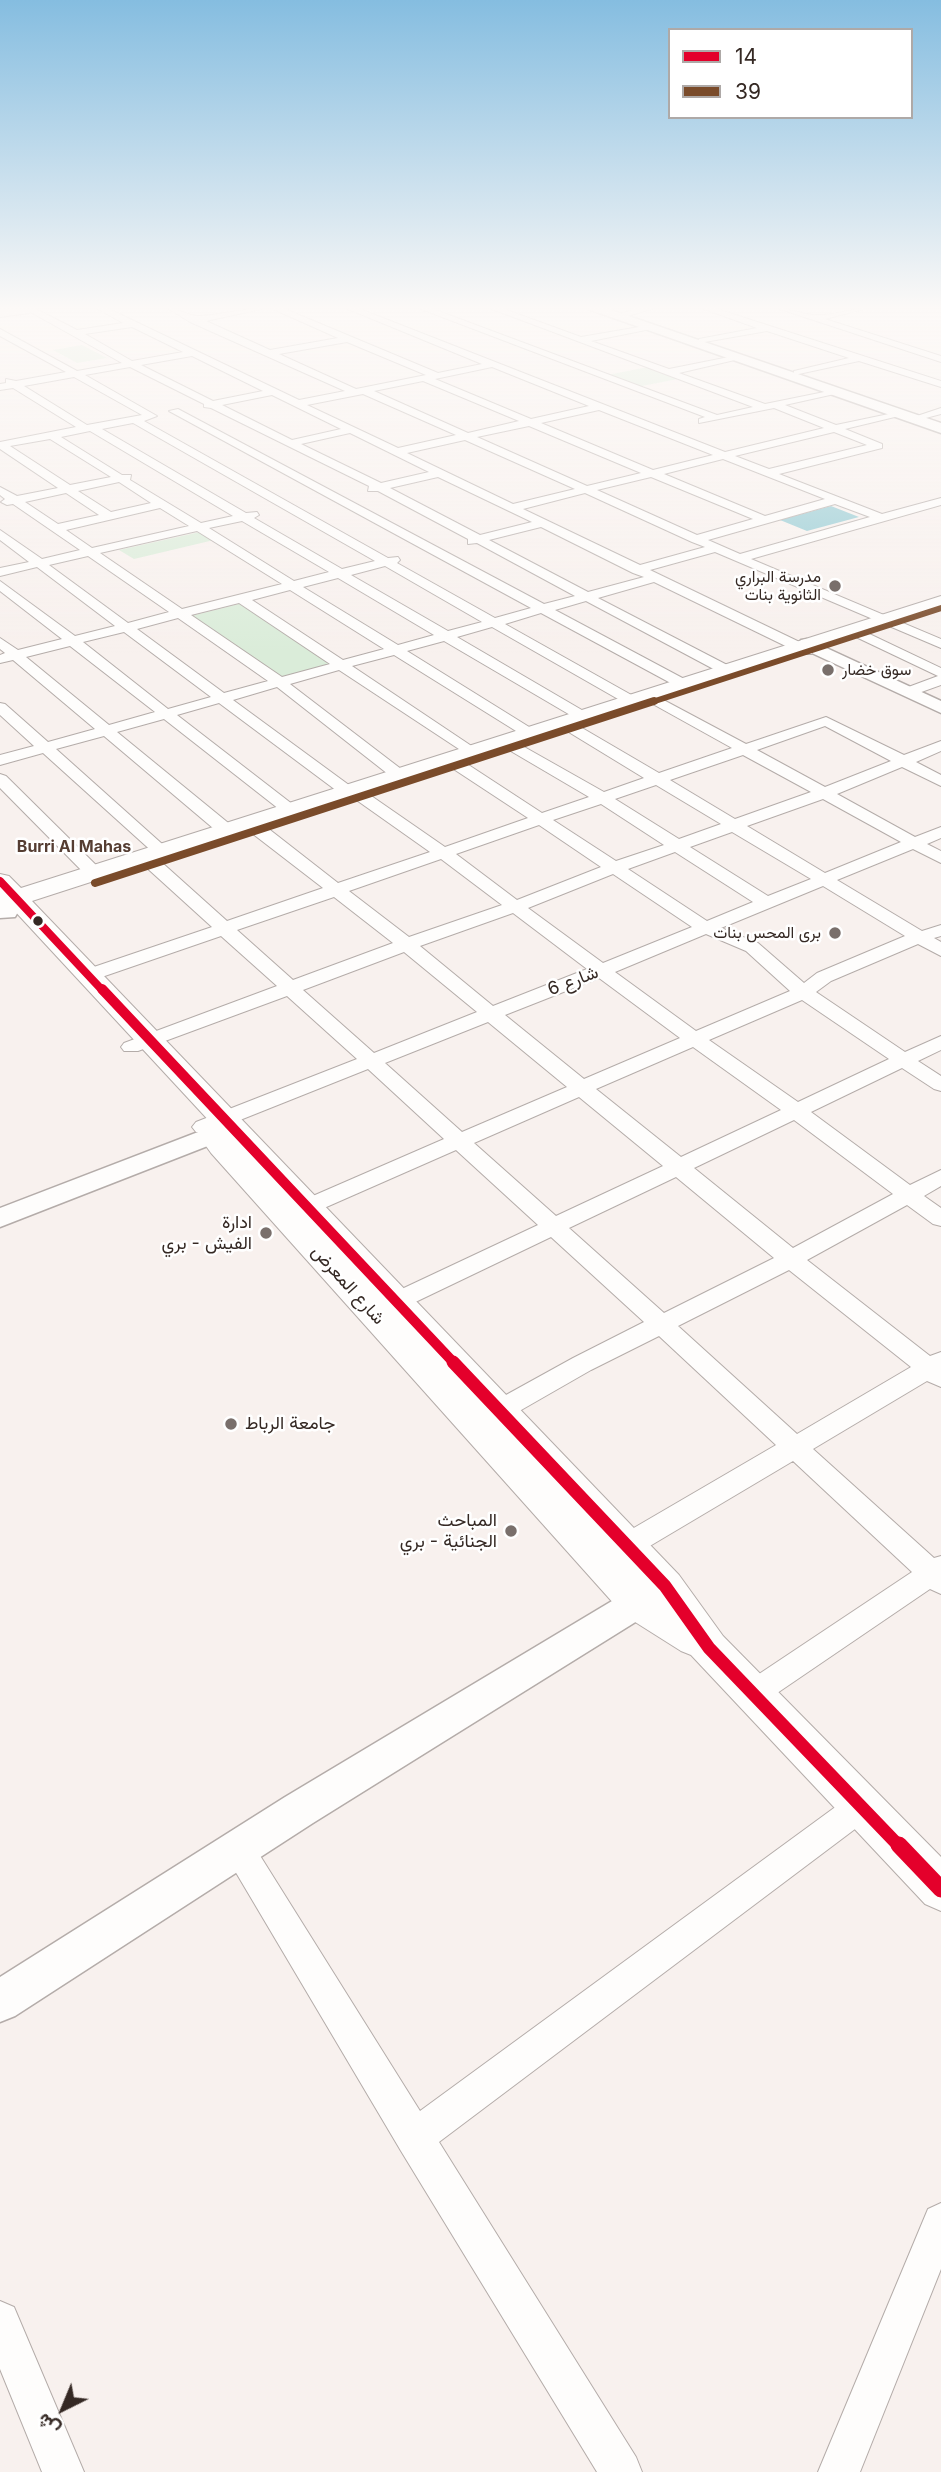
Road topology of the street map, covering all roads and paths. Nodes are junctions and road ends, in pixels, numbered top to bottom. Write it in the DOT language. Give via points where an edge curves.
graph roads {
  1 [pos="82,424"];
  2 [pos="107,424"];
  3 [pos="142,424"];
  4 [pos="198,424"];
  5 [pos="254,424"];
  6 [pos="339,424"];
  7 [pos="437,424"];
  8 [pos="521,424"];
  9 [pos="537,424"];
  10 [pos="643,424"];
  11 [pos="692,424"];
  12 [pos="828,424"];
  13 [pos="848,424"];
  14 [pos="836,427"];
  15 [pos="88,428"];
  16 [pos="351,430"];
  17 [pos="663,432"];
  18 [pos="10,434"];
  19 [pos="51,435"];
  20 [pos="467,437"];
  21 [pos="21,441"];
  22 [pos="291,443"];
  23 [pos="1,445"];
  24 [pos="248,452"];
  25 [pos="395,452"];
  26 [pos="727,455"];
  27 [pos="199,462"];
  28 [pos="172,468"];
  29 [pos="772,472"];
  30 [pos="439,473"];
  31 [pos="655,473"];
  32 [pos="120,479"];
  33 [pos="379,487"];
  34 [pos="68,489"];
  35 [pos="0,490"];
  36 [pos="586,490"];
  37 [pos="332,497"];
  38 [pos="839,499"];
  39 [pos="15,500"];
  40 [pos="941,501"];
  41 [pos="0,503"];
  42 [pos="161,504"];
  43 [pos="290,507"];
  44 [pos="511,508"];
  45 [pos="108,516"];
  46 [pos="246,517"];
  47 [pos="882,517"];
  48 [pos="764,520"];
  49 [pos="542,523"];
  50 [pos="200,527"];
  51 [pos="57,528"];
  52 [pos="0,534"];
  53 [pos="478,539"];
  54 [pos="696,539"];
  55 [pos="716,548"];
  56 [pos="432,551"];
  57 [pos="90,552"];
  58 [pos="739,558"];
  59 [pos="388,562"];
  60 [pos="40,563"];
  61 [pos="637,570"];
  62 [pos="0,572"];
  63 [pos="341,573"];
  64 [pos="654,578"];
  65 [pos="0,585"];
  66 [pos="295,585"];
  67 [pos="586,597"];
  68 [pos="241,598"];
  69 [pos="941,601"];
  70 [pos="941,608"];
  71 [pos="541,609"];
  72 [pos="182,613"];
  73 [pos="888,621"];
  74 [pos="494,622"];
  75 [pos="126,627"];
  76 [pos="860,634"];
  77 [pos="446,636"];
  78 [pos="71,641"];
  79 [pos="0,642"];
  80 [pos="941,644"];
  81 [pos="807,647"];
  82 [pos="398,649"];
  83 [pos="8,657"];
  84 [pos="340,665"];
  85 [pos="726,670"];
  86 [pos="941,673"];
  87 [pos="941,680"];
  88 [pos="279,682"];
  89 [pos="683,684"];
  90 [pos="908,692"];
  91 [pos="221,698"];
  92 [pos="631,700"];
  93 [pos="656,701"];
  94 [pos="0,708"];
  95 [pos="941,708"];
  96 [pos="168,713"];
  97 [pos="577,722"];
  98 [pos="106,730"];
  99 [pos="522,740"];
  100 [pos="941,746"];
  101 [pos="44,748"];
  102 [pos="744,748"];
  103 [pos="465,758"];
  104 [pos="0,760"];
  105 [pos="904,761"];
  106 [pos="399,775"];
  107 [pos="0,779"];
  108 [pos="656,779"];
  109 [pos="941,781"];
  110 [pos="354,794"];
  111 [pos="822,794"];
  112 [pos="602,798"];
  113 [pos="290,810"];
  114 [pos="541,819"];
  115 [pos="733,825"];
  116 [pos="226,830"];
  117 [pos="259,830"];
  118 [pos="941,832"];
  119 [pos="913,843"];
  120 [pos="677,845"];
  121 [pos="443,853"];
  122 [pos="158,857"];
  123 [pos="941,858"];
  124 [pos="614,869"];
  125 [pos="94,873"];
  126 [pos="825,880"];
  127 [pos="335,889"];
  128 [pos="7,902"];
  129 [pos="767,903"];
  130 [pos="515,907"];
  131 [pos="223,928"];
  132 [pos="706,928"];
  133 [pos="941,930"];
  134 [pos="922,939"];
  135 [pos="407,945"];
  136 [pos="941,950"];
  137 [pos="602,970"];
  138 [pos="89,975"];
  139 [pos="292,989"];
  140 [pos="803,992"];
  141 [pos="490,1013"];
  142 [pos="692,1038"];
  143 [pos="941,1042"];
  144 [pos="141,1044"];
  145 [pos="902,1060"];
  146 [pos="371,1061"];
  147 [pos="941,1085"];
  148 [pos="583,1088"];
  149 [pos="794,1110"];
  150 [pos="218,1127"];
  151 [pos="459,1140"];
  152 [pos="678,1167"];
  153 [pos="941,1177"];
  154 [pos="907,1194"];
  155 [pos="307,1207"];
  156 [pos="1,1215"];
  157 [pos="941,1219"];
  158 [pos="554,1227"];
  159 [pos="791,1259"];
  160 [pos="397,1301"];
  161 [pos="660,1323"];
  162 [pos="937,1369"];
  163 [pos="487,1418"];
  164 [pos="793,1446"];
  165 [pos="614,1554"];
  166 [pos="938,1574"];
  167 [pos="652,1594"];
  168 [pos="754,1693"];
  169 [pos="860,1807"];
  170 [pos="238,1849"];
  171 [pos="941,1889"];
  172 [pos="0,2001"];
  173 [pos="414,2138"];
  174 [pos="941,2222"];
  175 [pos="0,2321"];
  176 [pos="63,2472"];
  177 [pos="621,2472"];
  178 [pos="839,2472"];
  1 -- 15 [label="street"];
  2 -- 15 [label="street"];
  3 -- 27 [label="street"];
  4 -- 24 [label="street"];
  5 -- 22 [label="street"];
  6 -- 16 [label="street"];
  7 -- 20 [label="street"];
  8 -- 20 [label="street"];
  9 -- 31 [label="street"];
  10 -- 17 [label="street"];
  11 -- 17 [label="street"];
  12 -- 14 [label="street"];
  13 -- 14 [label="street"];
  14 -- 26 [label="street"];
  14 -- 29 [label="street" via="877,446"];
  15 -- 19 [label="street"];
  15 -- 28 [label="street"];
  16 -- 22 [label="street"];
  16 -- 25 [label="street"];
  17 -- 26 [label="street"];
  18 -- 21 [label="street"];
  19 -- 21 [label="street"];
  19 -- 32 [label="street"];
  20 -- 25 [label="street"];
  20 -- 36 [label="street"];
  21 -- 23 [label="street"];
  22 -- 24 [label="street"];
  22 -- 33 [label="street"];
  23 -- 34 [label="street"];
  24 -- 27 [label="street"];
  24 -- 37 [label="street"];
  25 -- 30 [label="street"];
  26 -- 29 [label="street"];
  26 -- 31 [label="street"];
  27 -- 43 [label="street"];
  28 -- 32 [label="street"];
  28 -- 46 [label="street"];
  29 -- 38 [label="street"];
  30 -- 33 [label="street"];
  30 -- 44 [label="street"];
  31 -- 36 [label="street"];
  31 -- 48 [label="street"];
  32 -- 34 [label="street"];
  32 -- 42 [label="street"];
  33 -- 37 [label="street"];
  33 -- 53 [label="street"];
  34 -- 39 [label="street"];
  34 -- 45 [label="street"];
  35 -- 39 [label="street"];
  36 -- 44 [label="street"];
  36 -- 54 [label="street"];
  37 -- 43 [label="street"];
  37 -- 56 [label="street"];
  38 -- 47 [label="street"];
  38 -- 48 [label="street"];
  39 -- 41 [label="street"];
  39 -- 51 [label="street"];
  40 -- 47 [label="street"];
  42 -- 45 [label="street"];
  42 -- 50 [label="street"];
  43 -- 46 [label="street"];
  43 -- 59 [label="street"];
  44 -- 49 [label="street"];
  45 -- 51 [label="street"];
  46 -- 50 [label="street"];
  46 -- 63 [label="street"];
  47 -- 58 [label="street"];
  48 -- 54 [label="street"];
  49 -- 53 [label="street"];
  49 -- 61 [label="street"];
  50 -- 57 [label="street"];
  50 -- 66 [label="street"];
  51 -- 57 [label="street"];
  52 -- 60 [label="street"];
  53 -- 56 [label="street"];
  53 -- 67 [label="street"];
  54 -- 55 [label="street"];
  55 -- 58 [label="street"];
  55 -- 61 [label="street"];
  56 -- 59 [label="street"];
  56 -- 71 [label="street"];
  57 -- 60 [label="street"];
  57 -- 72 [label="street"];
  58 -- 73 [label="street"];
  59 -- 63 [label="street"];
  59 -- 74 [label="street"];
  60 -- 62 [label="street"];
  60 -- 75 [label="street"];
  61 -- 64 [label="street"];
  63 -- 66 [label="street"];
  63 -- 77 [label="street"];
  64 -- 67 [label="street"];
  64 -- 81 [label="street"];
  65 -- 78 [label="street"];
  66 -- 68 [label="street"];
  66 -- 82 [label="street"];
  67 -- 71 [label="street"];
  67 -- 85 [label="street"];
  68 -- 72 [label="street"];
  68 -- 84 [label="street"];
  69 -- 73 [label="main road"];
  70 -- 73 [label="main road"];
  71 -- 74 [label="street"];
  71 -- 89 [label="street"];
  72 -- 75 [label="street"];
  72 -- 88 [label="street"];
  73 -- 76 [label="main road"];
  73 -- 80 [label="street"];
  73 -- 81 [label="main road"];
  74 -- 77 [label="street"];
  74 -- 92 [label="street"];
  75 -- 78 [label="street"];
  75 -- 91 [label="street"];
  76 -- 81 [label="main road"];
  76 -- 86 [label="street"];
  77 -- 82 [label="street"];
  77 -- 97 [label="street"];
  78 -- 83 [label="street"];
  78 -- 96 [label="street"];
  79 -- 83 [label="street"];
  81 -- 85 [label="main road"];
  81 -- 90 [label="street"];
  81 -- 93 [label="main road"];
  82 -- 84 [label="street"];
  82 -- 99 [label="street"];
  83 -- 98 [label="street"];
  84 -- 88 [label="street"];
  84 -- 103 [label="street"];
  85 -- 89 [label="main road"];
  87 -- 90 [label="street"];
  88 -- 91 [label="street"];
  88 -- 106 [label="street"];
  89 -- 92 [label="main road"];
  90 -- 95 [label="street"];
  91 -- 96 [label="street"];
  91 -- 110 [label="street"];
  92 -- 97 [label="main road"];
  93 -- 97 [label="main road"];
  93 -- 102 [label="street"];
  94 -- 101 [label="street"];
  96 -- 98 [label="street"];
  96 -- 113 [label="street"];
  97 -- 99 [label="main road"];
  97 -- 108 [label="street"];
  98 -- 101 [label="street"];
  98 -- 116 [label="street"];
  99 -- 103 [label="main road"];
  99 -- 112 [label="street"];
  100 -- 105 [label="street"];
  101 -- 104 [label="street"];
  101 -- 122 [label="street"];
  102 -- 105 [label="street" via="826,721"];
  102 -- 108 [label="street"];
  102 -- 111 [label="street"];
  103 -- 106 [label="main road"];
  103 -- 110 [label="main road"];
  103 -- 114 [label="street"];
  105 -- 109 [label="street"];
  105 -- 111 [label="street"];
  106 -- 110 [label="main road"];
  107 -- 125 [label="street"];
  108 -- 112 [label="street"];
  108 -- 115 [label="street"];
  110 -- 113 [label="main road"];
  110 -- 117 [label="main road"];
  110 -- 121 [label="street"];
  111 -- 115 [label="street"];
  111 -- 119 [label="street"];
  112 -- 114 [label="street"];
  112 -- 120 [label="street"];
  113 -- 116 [label="main road"];
  114 -- 121 [label="street"];
  114 -- 124 [label="street"];
  115 -- 120 [label="street"];
  115 -- 126 [label="street"];
  116 -- 122 [label="main road"];
  117 -- 122 [label="main road"];
  117 -- 127 [label="street"];
  118 -- 119 [label="street, شارع 6"];
  119 -- 123 [label="street"];
  119 -- 126 [label="street, شارع 6"];
  120 -- 124 [label="street"];
  120 -- 129 [label="street"];
  121 -- 127 [label="street"];
  121 -- 130 [label="street"];
  122 -- 125 [label="main road"];
  122 -- 128 [label="main road"];
  122 -- 131 [label="street"];
  124 -- 130 [label="street"];
  124 -- 132 [label="street"];
  125 -- 128 [label="main road"];
  126 -- 129 [label="street, شارع 6"];
  126 -- 134 [label="street"];
  127 -- 131 [label="street"];
  127 -- 135 [label="street"];
  128 -- 138 [label="main road, شارع المعرض"];
  128 -- 144 [label="main road, شارع المعرض"];
  129 -- 132 [label="street, شارع 6"];
  130 -- 135 [label="street"];
  130 -- 137 [label="street"];
  131 -- 138 [label="street"];
  131 -- 139 [label="street"];
  132 -- 137 [label="street, شارع 6"];
  132 -- 140 [label="street" via="752,947"];
  133 -- 134 [label="street"];
  134 -- 136 [label="street"];
  134 -- 140 [label="street" via="894,946 824,977"];
  135 -- 139 [label="street"];
  135 -- 141 [label="street"];
  137 -- 141 [label="street, شارع 6"];
  137 -- 142 [label="street"];
  138 -- 144 [label="main road, شارع المعرض"];
  139 -- 144 [label="street"];
  139 -- 146 [label="street"];
  140 -- 142 [label="street"];
  140 -- 145 [label="street"];
  141 -- 146 [label="street, شارع 6"];
  141 -- 148 [label="street"];
  142 -- 148 [label="street"];
  142 -- 149 [label="street"];
  143 -- 145 [label="street"];
  144 -- 150 [label="main road, شارع المعرض"];
  145 -- 147 [label="street"];
  145 -- 149 [label="street"];
  146 -- 150 [label="street, شارع 6"];
  146 -- 151 [label="street"];
  148 -- 151 [label="street"];
  148 -- 152 [label="street"];
  149 -- 152 [label="street"];
  149 -- 154 [label="street"];
  150 -- 155 [label="main road, شارع المعرض"];
  150 -- 156 [label="street"];
  150 -- 163 [label="main road, شارع المعرض"];
  151 -- 155 [label="street"];
  151 -- 158 [label="street"];
  152 -- 158 [label="street"];
  152 -- 159 [label="street"];
  153 -- 154 [label="street"];
  154 -- 157 [label="street"];
  154 -- 159 [label="street"];
  155 -- 160 [label="main road, شارع المعرض"];
  158 -- 160 [label="street"];
  158 -- 161 [label="street"];
  159 -- 161 [label="street"];
  159 -- 162 [label="street"];
  160 -- 163 [label="main road, شارع المعرض"];
  161 -- 163 [label="street"];
  161 -- 164 [label="street"];
  162 -- 164 [label="street"];
  163 -- 165 [label="main road, شارع المعرض"];
  164 -- 165 [label="street"];
  164 -- 166 [label="street"];
  165 -- 167 [label="main road, شارع المعرض"];
  166 -- 168 [label="street"];
  167 -- 168 [label="main road, شارع المعرض"];
  167 -- 170 [label="street"];
  168 -- 169 [label="main road, شارع المعرض"];
  169 -- 171 [label="main road, شارع المعرض"];
  169 -- 173 [label="street"];
  170 -- 172 [label="street"];
  170 -- 173 [label="street"];
  173 -- 177 [label="street"];
  174 -- 178 [label="street"];
  175 -- 176 [label="street"];
}
